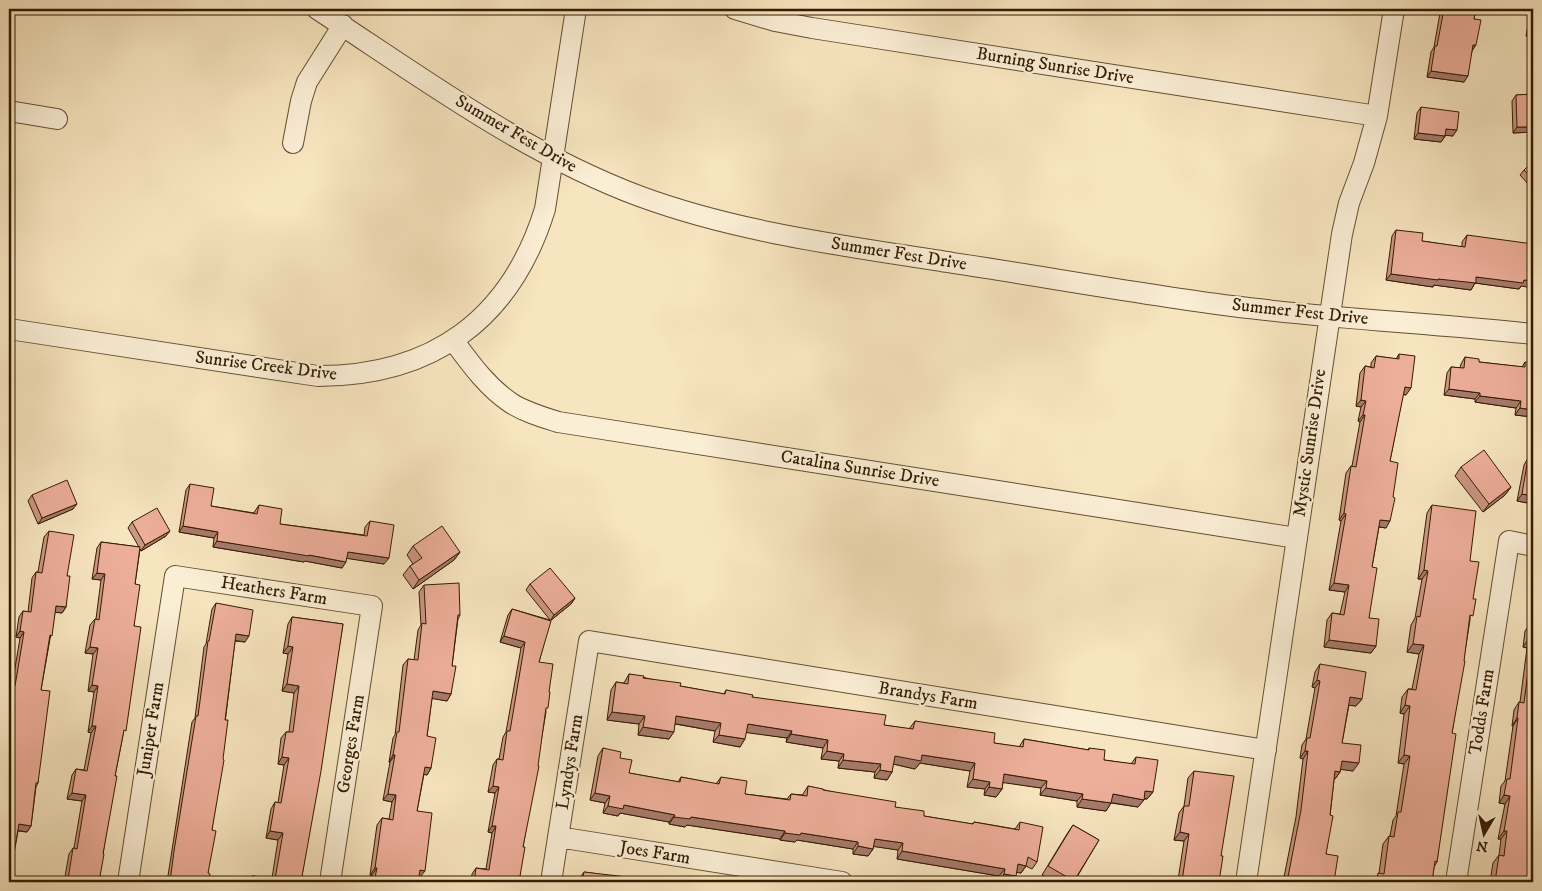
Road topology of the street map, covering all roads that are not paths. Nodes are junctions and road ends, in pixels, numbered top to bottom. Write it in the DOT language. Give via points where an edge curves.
graph roads {
  1 [pos="317,9"];
  2 [pos="576,9"];
  3 [pos="735,9"];
  4 [pos="1394,9"];
  5 [pos="776,15"];
  6 [pos="343,26"];
  7 [pos="9,111"];
  8 [pos="1377,116"];
  9 [pos="57,119"];
  10 [pos="293,143"];
  11 [pos="554,159"];
  12 [pos="1329,316"];
  13 [pos="9,329"];
  14 [pos="1533,334"];
  15 [pos="453,340"];
  16 [pos="1297,538"];
  17 [pos="1533,546"];
  18 [pos="175,576"];
  19 [pos="372,606"];
  20 [pos="589,641"];
  21 [pos="1266,750"];
  22 [pos="558,837"];
  23 [pos="128,882"];
  24 [pos="330,882"];
  25 [pos="551,882"];
  26 [pos="842,882"];
  27 [pos="1246,882"];
  28 [pos="1456,882"];
  1 -- 6 [label="street, Summer Fest Drive"];
  2 -- 11 [label="street, Sunrise Creek Drive"];
  3 -- 5 [label="street, Burning Sunrise Drive"];
  4 -- 8 [label="street, Mystic Sunrise Drive"];
  5 -- 8 [label="street, Burning Sunrise Drive" via="812,28"];
  6 -- 10 [label="street" via="307,82"];
  6 -- 11 [label="street, Summer Fest Drive" via="491,123"];
  7 -- 9 [label="street"];
  8 -- 12 [label="street, Mystic Sunrise Drive" via="1349,203"];
  11 -- 12 [label="street, Summer Fest Drive" via="639,196 717,221 787,236 1233,306"];
  11 -- 15 [label="street, Sunrise Creek Drive" via="545,209 529,252 514,279 485,315"];
  12 -- 14 [label="street, Summer Fest Drive"];
  12 -- 16 [label="street, Mystic Sunrise Drive"];
  13 -- 15 [label="street, Sunrise Creek Drive" via="318,376 386,369"];
  15 -- 16 [label="street, Catalina Sunrise Drive" via="495,390 534,415 558,422"];
  16 -- 21 [label="street, Mystic Sunrise Drive"];
  17 -- 28 [label="street, Todds Farm" via="1509,541"];
  18 -- 19 [label="street, Heathers Farm"];
  18 -- 23 [label="street, Juniper Farm"];
  19 -- 24 [label="street, Georges Farm"];
  20 -- 21 [label="street, Brandys Farm"];
  20 -- 22 [label="street, Lyndys Farm"];
  21 -- 27 [label="street, Mystic Sunrise Drive"];
  22 -- 25 [label="street, Lyndys Farm"];
  22 -- 26 [label="street, Joes Farm"];
}
